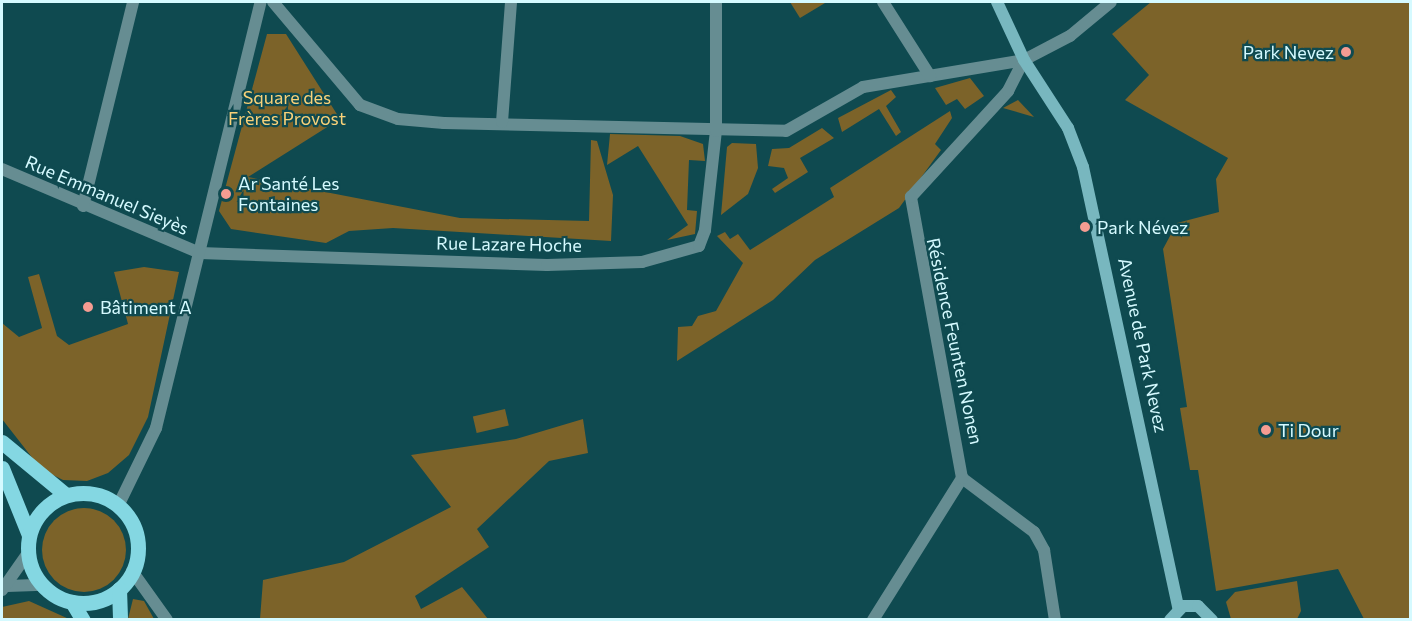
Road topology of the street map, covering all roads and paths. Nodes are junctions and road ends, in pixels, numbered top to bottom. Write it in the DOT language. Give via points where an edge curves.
graph roads {
  1 [pos="133,2"];
  2 [pos="261,2"];
  3 [pos="273,2"];
  4 [pos="511,2"];
  5 [pos="716,2"];
  6 [pos="883,2"];
  7 [pos="997,2"];
  8 [pos="1111,2"];
  9 [pos="1024,60"];
  10 [pos="930,76"];
  11 [pos="502,122"];
  12 [pos="716,131"];
  13 [pos="2,169"];
  14 [pos="83,206"];
  15 [pos="200,253"];
  16 [pos="2,442"];
  17 [pos="2,468"];
  18 [pos="962,478"];
  19 [pos="66,495"];
  20 [pos="118,506"];
  21 [pos="29,535"];
  22 [pos="28,553"];
  23 [pos="132,571"];
  24 [pos="43,585"];
  25 [pos="4,588"];
  26 [pos="119,589"];
  27 [pos="72,602"];
  28 [pos="1179,610"];
  29 [pos="83,620"];
  30 [pos="120,620"];
  31 [pos="167,620"];
  32 [pos="873,620"];
  33 [pos="1054,620"];
  34 [pos="1170,620"];
  35 [pos="1212,620"];
  1 -- 14 [label="street"];
  2 -- 15 [label="street"];
  3 -- 11 [label="street" via="360,105 398,119"];
  4 -- 11 [label="street"];
  5 -- 12 [label="street"];
  6 -- 10 [label="street"];
  7 -- 9 [label="street, Avenue de Park Nevez"];
  8 -- 9 [label="street" via="1070,36"];
  9 -- 10 [label="street"];
  9 -- 18 [label="street, Résidence Feunten Nonen" via="1008,91 916,187 910,212"];
  9 -- 28 [label="street, Avenue de Park Nevez" via="1068,128 1083,167"];
  10 -- 12 [label="street" via="863,87 786,131"];
  11 -- 12 [label="street"];
  12 -- 15 [label="street, Rue Lazare Hoche" via="712,204 699,246 642,262 547,265"];
  13 -- 14 [label="street, Rue Emmanuel Sieyès"];
  14 -- 15 [label="street, Rue Emmanuel Sieyès"];
  15 -- 20 [label="street" via="156,428"];
  16 -- 19 [label="main road"];
  17 -- 21 [label="main road"];
  18 -- 32 [label="street"];
  18 -- 33 [label="street" via="1034,532 1044,550"];
  19 -- 20 [label="main road" via="103,496"];
  19 -- 21 [label="main road" via="37,517"];
  20 -- 23 [label="main road" via="136,536"];
  21 -- 22 [label="main road"];
  22 -- 24 [label="main road"];
  22 -- 25 [label="street"];
  23 -- 26 [label="main road"];
  23 -- 31 [label="street"];
  24 -- 25 [label="street"];
  24 -- 27 [label="main road"];
  26 -- 27 [label="main road" via="89,602"];
  26 -- 30 [label="main road"];
  27 -- 29 [label="main road"];
  28 -- 34 [label="street"];
  28 -- 35 [label="street" via="1198,606"];
}
